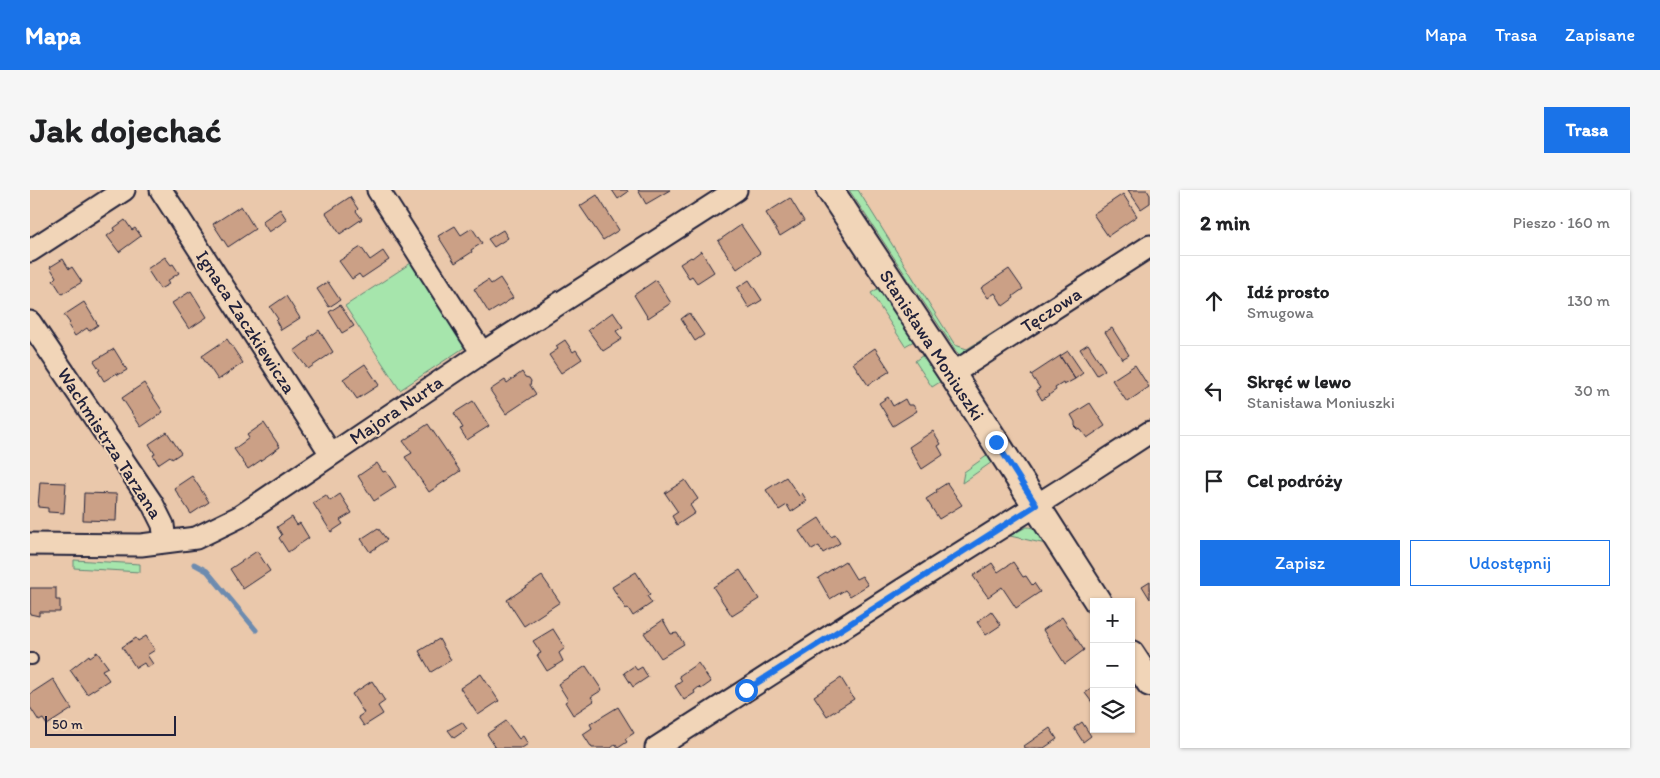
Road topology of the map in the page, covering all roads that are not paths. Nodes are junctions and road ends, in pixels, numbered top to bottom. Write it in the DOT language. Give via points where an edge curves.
graph roads {
  1 [pos="124,190"];
  2 [pos="161,190"];
  3 [pos="378,190"];
  4 [pos="736,190"];
  5 [pos="830,190"];
  6 [pos="1150,246"];
  7 [pos="30,252"];
  8 [pos="30,322"];
  9 [pos="482,353"];
  10 [pos="952,374"];
  11 [pos="1150,432"];
  12 [pos="331,454"];
  13 [pos="1036,505"];
  14 [pos="165,542"];
  15 [pos="30,544"];
  16 [pos="1095,598"];
  17 [pos="1135,660"];
  18 [pos="1150,683"];
  19 [pos="656,748"];
  1 -- 7 [label="street"];
  2 -- 12 [label="street, Ignaca Zaczkiewicza"];
  3 -- 9 [label="street"];
  4 -- 9 [label="street, Majora Nurta"];
  5 -- 10 [label="street, Stanisława Moniuszki"];
  6 -- 10 [label="street, Tęczowa"];
  8 -- 14 [label="street, Wachmistrza Tarzana" via="152,503 163,525"];
  9 -- 12 [label="street, Majora Nurta"];
  10 -- 13 [label="street, Stanisława Moniuszki"];
  11 -- 13 [label="street"];
  12 -- 14 [label="street, Majora Nurta" via="239,517 196,538"];
  13 -- 16 [label="street, Stanisława Moniuszki"];
  13 -- 19 [label="street"];
  14 -- 15 [label="street, Majora Nurta" via="141,545"];
  17 -- 18 [label="street"];
}
